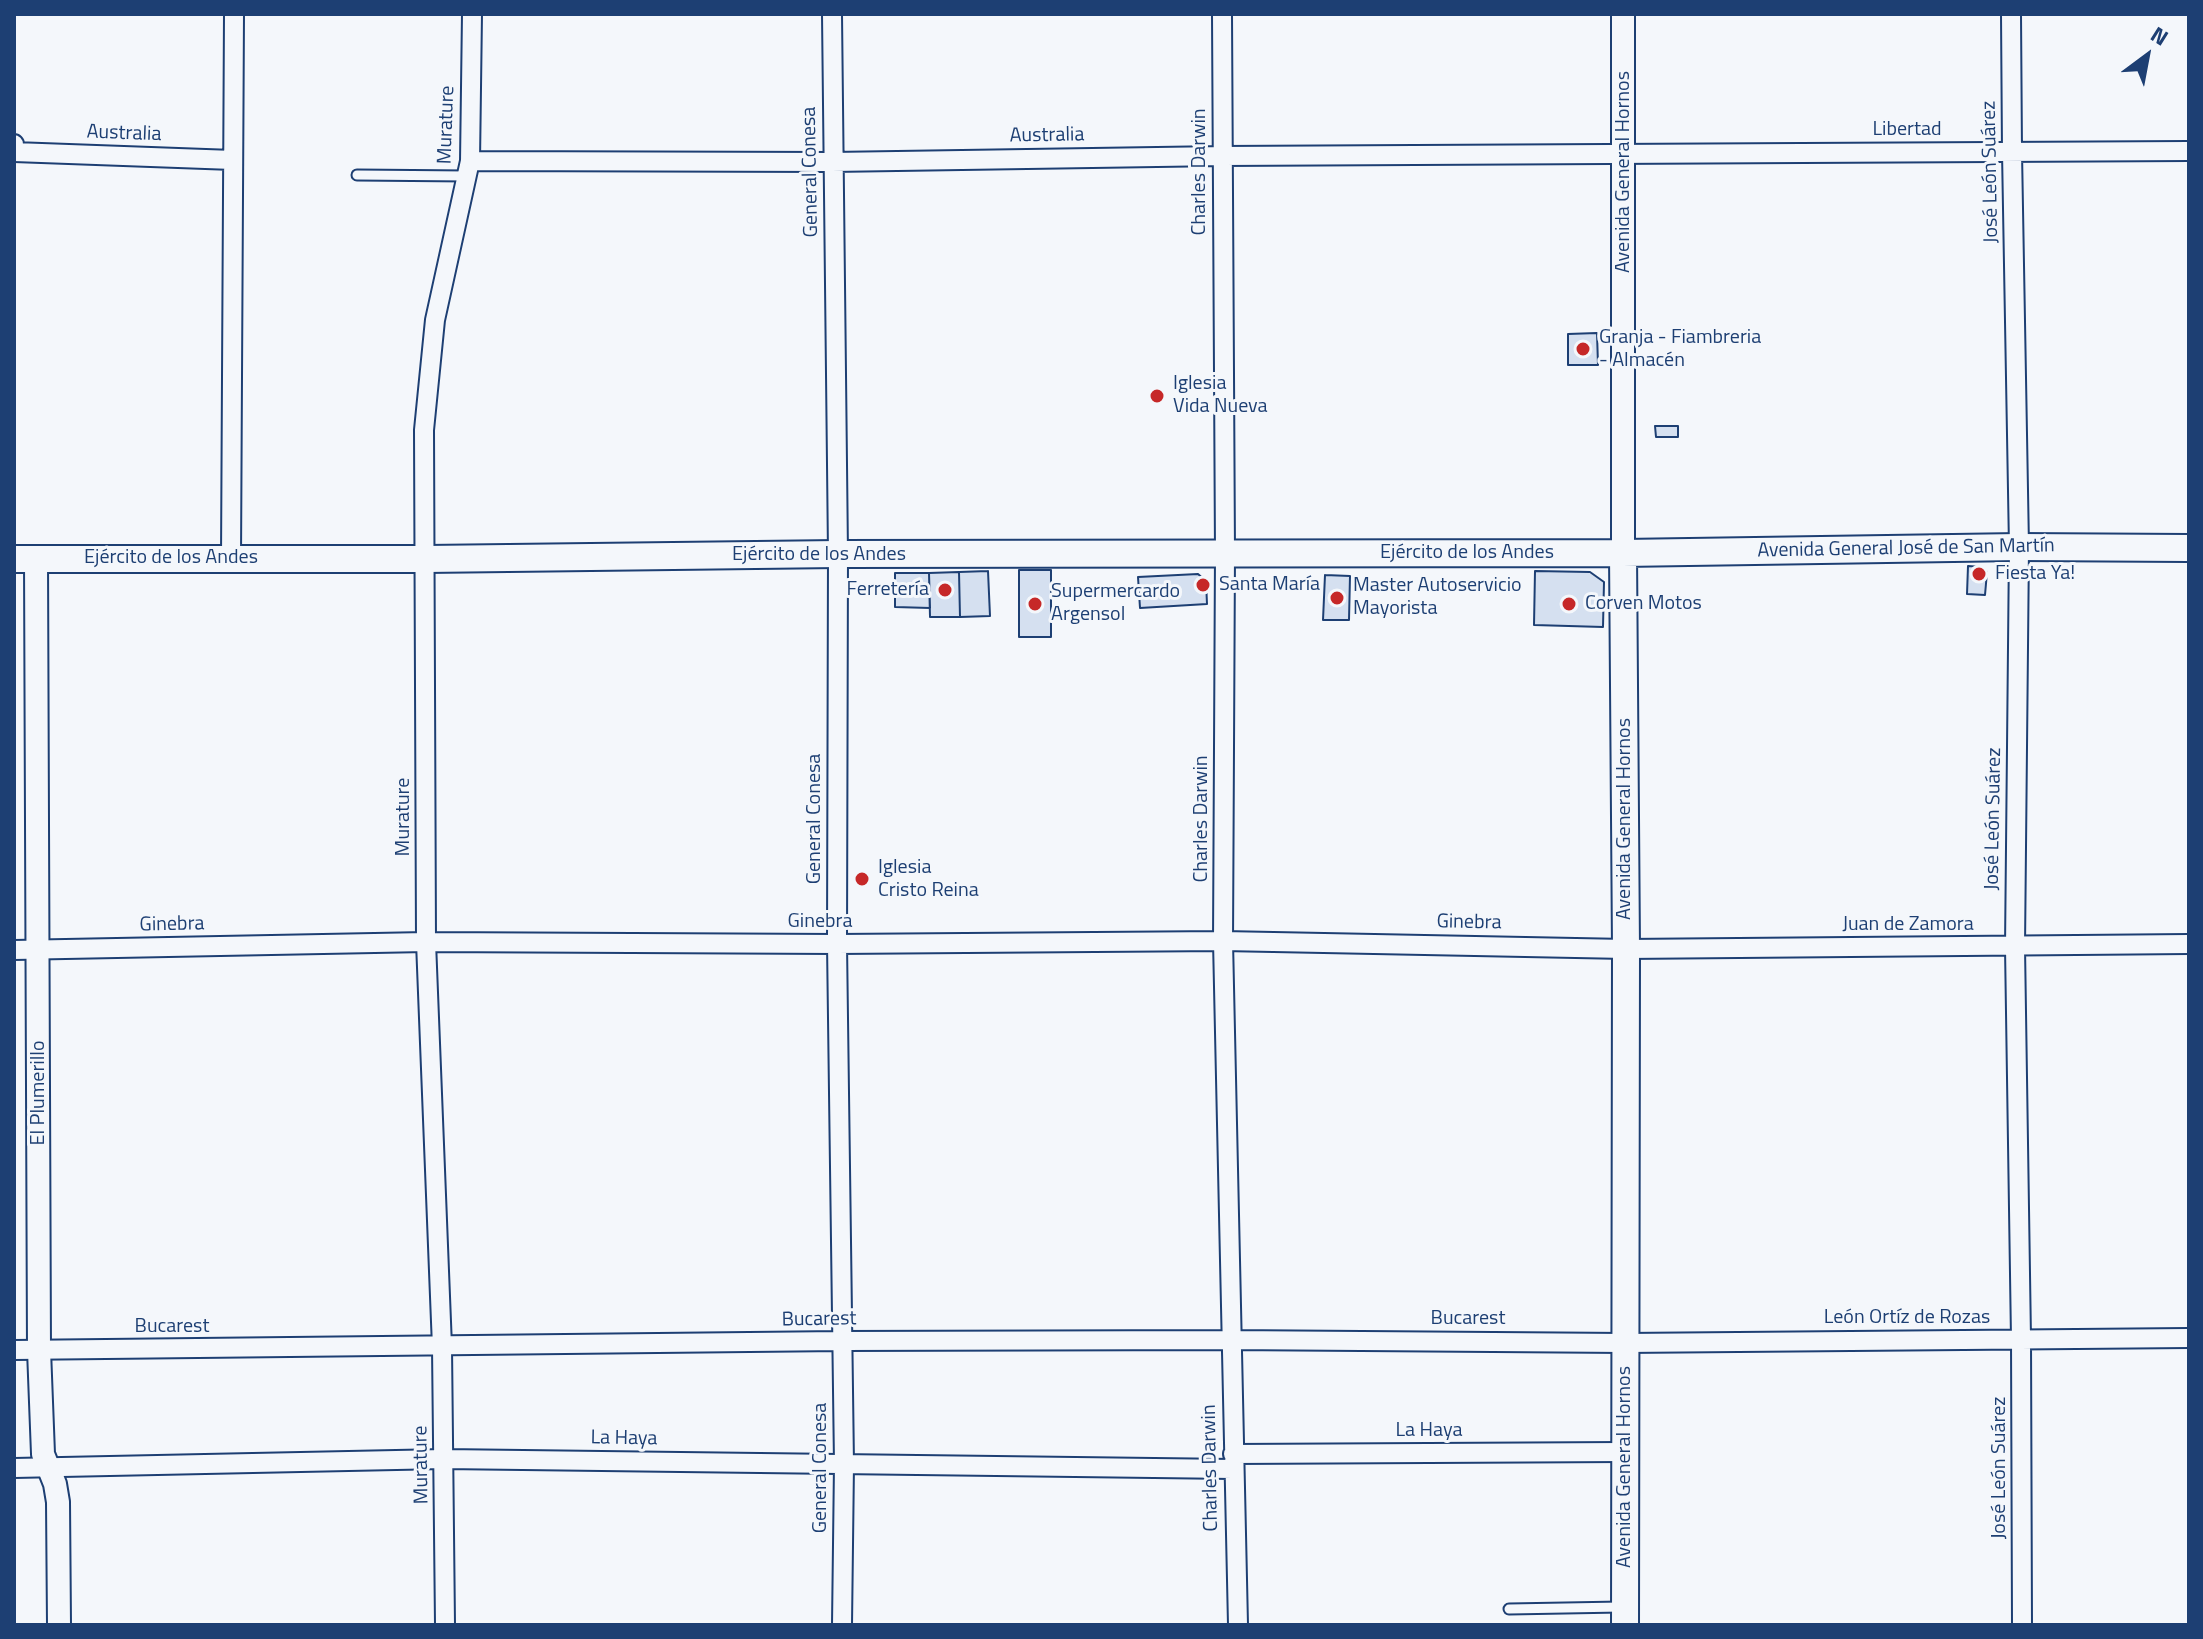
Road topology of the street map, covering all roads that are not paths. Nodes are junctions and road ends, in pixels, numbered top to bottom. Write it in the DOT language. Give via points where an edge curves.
graph roads {
  1 [pos="234,14"];
  2 [pos="472,14"];
  3 [pos="832,14"];
  4 [pos="1222,14"];
  5 [pos="1623,14"];
  6 [pos="2011,14"];
  7 [pos="14,144"];
  8 [pos="2189,151"];
  9 [pos="14,152"];
  10 [pos="2012,152"];
  11 [pos="1624,153"];
  12 [pos="1222,156"];
  13 [pos="233,160"];
  14 [pos="832,162"];
  15 [pos="468,168"];
  16 [pos="357,175"];
  17 [pos="2019,547"];
  18 [pos="2189,548"];
  19 [pos="1225,553"];
  20 [pos="1623,553"];
  21 [pos="838,554"];
  22 [pos="231,558"];
  23 [pos="25,559"];
  24 [pos="426,559"];
  25 [pos="1223,941"];
  26 [pos="426,942"];
  27 [pos="837,944"];
  28 [pos="2189,944"];
  29 [pos="2015,947"];
  30 [pos="38,949"];
  31 [pos="1626,949"];
  32 [pos="14,950"];
  33 [pos="2189,1338"];
  34 [pos="2021,1339"];
  35 [pos="1230,1340"];
  36 [pos="841,1341"];
  37 [pos="1625,1343"];
  38 [pos="442,1347"];
  39 [pos="14,1350"];
  40 [pos="39,1350"];
  41 [pos="1624,1452"];
  42 [pos="444,1459"];
  43 [pos="1233,1462"];
  44 [pos="844,1464"];
  45 [pos="49,1467"];
  46 [pos="14,1468"];
  47 [pos="1509,1609"];
  48 [pos="1624,1616"];
  49 [pos="59,1625"];
  50 [pos="445,1625"];
  51 [pos="842,1625"];
  52 [pos="1238,1625"];
  53 [pos="2022,1625"];
  1 -- 13 [label="street"];
  2 -- 15 [label="street, Murature"];
  3 -- 14 [label="street, General Conesa"];
  4 -- 12 [label="street, Charles Darwin"];
  5 -- 11 [label="street, Avenida General Hornos"];
  6 -- 10 [label="street, José León Suárez"];
  7 -- 9 [label="street"];
  8 -- 10 [label="street, Libertad"];
  9 -- 13 [label="street, Australia"];
  10 -- 11 [label="street, Libertad"];
  10 -- 17 [label="street, José León Suárez"];
  11 -- 12 [label="street, Australia"];
  11 -- 20 [label="street, Avenida General Hornos"];
  12 -- 14 [label="street, Australia"];
  12 -- 19 [label="street, Charles Darwin"];
  13 -- 22 [label="street"];
  14 -- 15 [label="street, Australia"];
  14 -- 21 [label="street, General Conesa"];
  15 -- 16 [label="lane"];
  15 -- 24 [label="street, Murature" via="431,350 424,430"];
  17 -- 18 [label="main road, Avenida General José de San Martín"];
  17 -- 20 [label="main road, Avenida General José de San Martín"];
  17 -- 29 [label="street, José León Suárez"];
  19 -- 20 [label="main road, Ejército de los Andes"];
  19 -- 21 [label="main road, Ejército de los Andes"];
  19 -- 25 [label="street, Charles Darwin"];
  20 -- 31 [label="main road, Avenida General Hornos"];
  21 -- 24 [label="main road, Ejército de los Andes"];
  21 -- 27 [label="street, General Conesa"];
  22 -- 23 [label="main road, Ejército de los Andes"];
  22 -- 24 [label="main road, Ejército de los Andes"];
  23 -- 30 [label="street, El Plumerillo"];
  24 -- 26 [label="street, Murature"];
  25 -- 27 [label="street, Ginebra"];
  25 -- 31 [label="street, Ginebra"];
  25 -- 35 [label="street, Charles Darwin"];
  26 -- 27 [label="street, Ginebra"];
  26 -- 30 [label="street, Ginebra"];
  26 -- 38 [label="street, Murature"];
  27 -- 36 [label="street, General Conesa"];
  28 -- 29 [label="street, Juan de Zamora"];
  29 -- 31 [label="street, Juan de Zamora"];
  29 -- 34 [label="street, José León Suárez"];
  30 -- 32 [label="street, Ginebra"];
  30 -- 40 [label="street, El Plumerillo"];
  31 -- 37 [label="main road, Avenida General Hornos"];
  33 -- 34 [label="street, León Ortíz de Rozas"];
  34 -- 37 [label="street, León Ortíz de Rozas"];
  34 -- 53 [label="street, José León Suárez"];
  35 -- 36 [label="street, Bucarest"];
  35 -- 37 [label="street, Bucarest"];
  35 -- 43 [label="street, Charles Darwin"];
  36 -- 38 [label="street, Bucarest"];
  36 -- 44 [label="street, General Conesa"];
  37 -- 41 [label="main road, Avenida General Hornos"];
  38 -- 40 [label="street, Bucarest"];
  38 -- 42 [label="street, Murature"];
  39 -- 40 [label="street, Bucarest"];
  40 -- 45 [label="street, El Plumerillo" via="43,1454"];
  41 -- 43 [label="street, La Haya"];
  41 -- 48 [label="main road, Avenida General Hornos"];
  42 -- 44 [label="street, La Haya"];
  42 -- 45 [label="street, La Haya"];
  42 -- 50 [label="street, Murature"];
  43 -- 44 [label="street, La Haya"];
  43 -- 52 [label="street, Charles Darwin"];
  44 -- 51 [label="street, General Conesa"];
  45 -- 46 [label="street, La Haya"];
  45 -- 49 [label="street, El Plumerillo" via="58,1502"];
  47 -- 48 [label="lane"];
}
